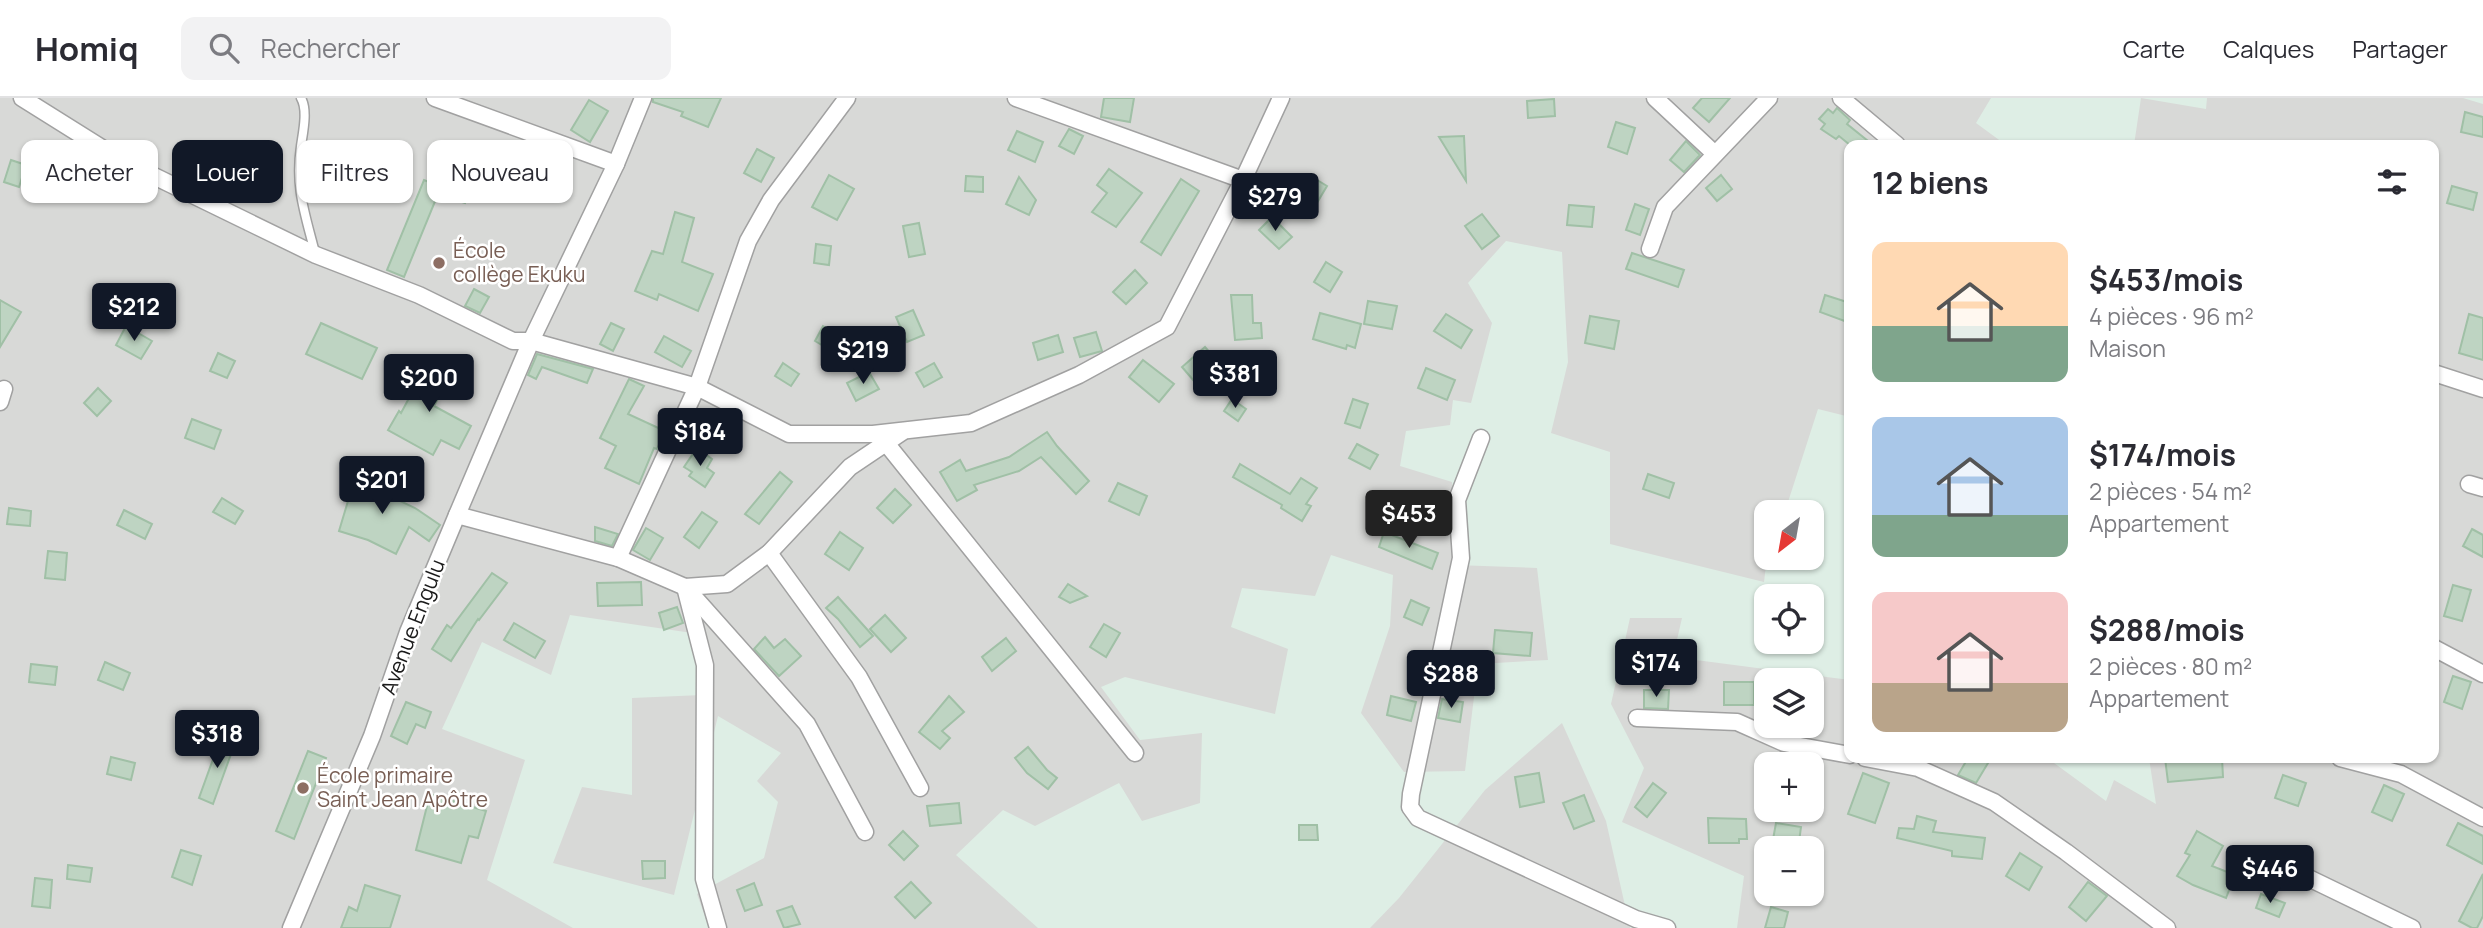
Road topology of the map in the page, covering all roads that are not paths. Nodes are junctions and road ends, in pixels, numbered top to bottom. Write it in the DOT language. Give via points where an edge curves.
graph roads {
  1 [pos="22,98"];
  2 [pos="301,98"];
  3 [pos="435,98"];
  4 [pos="643,98"];
  5 [pos="847,98"];
  6 [pos="1016,98"];
  7 [pos="1281,98"];
  8 [pos="1655,98"];
  9 [pos="1769,98"];
  10 [pos="1841,98"];
  11 [pos="1891,140"];
  12 [pos="1715,155"];
  13 [pos="616,164"];
  14 [pos="1243,180"];
  15 [pos="1650,249"];
  16 [pos="316,255"];
  17 [pos="531,341"];
  18 [pos="2439,375"];
  19 [pos="697,387"];
  20 [pos="2483,389"];
  21 [pos="904,430"];
  22 [pos="1482,438"];
  23 [pos="886,443"];
  24 [pos="457,515"];
  25 [pos="769,553"];
  26 [pos="618,558"];
  27 [pos="685,587"];
  28 [pos="2439,651"];
  29 [pos="2483,674"];
  30 [pos="1637,718"];
  31 [pos="1135,753"];
  32 [pos="1844,754"];
  33 [pos="1892,763"];
  34 [pos="2359,763"];
  35 [pos="920,788"];
  36 [pos="2483,818"];
  37 [pos="865,832"];
  38 [pos="2290,869"];
  39 [pos="291,928"];
  40 [pos="718,928"];
  41 [pos="1667,928"];
  42 [pos="2167,928"];
  43 [pos="2412,928"];
  1 -- 16 [label="street" via="121,160"];
  2 -- 16 [label="lane" via="299,191"];
  3 -- 13 [label="street"];
  4 -- 13 [label="street, Avenue Engulu"];
  5 -- 19 [label="street" via="771,200 748,241"];
  6 -- 14 [label="street"];
  7 -- 14 [label="street"];
  8 -- 12 [label="street"];
  9 -- 12 [label="street"];
  10 -- 11 [label="street"];
  12 -- 15 [label="street" via="1665,207"];
  13 -- 17 [label="street, Avenue Engulu"];
  14 -- 21 [label="street" via="1167,327 1079,375 971,423"];
  16 -- 17 [label="street" via="419,295 513,341"];
  17 -- 19 [label="street"];
  17 -- 24 [label="street, Avenue Engulu"];
  18 -- 20 [label="street"];
  19 -- 21 [label="street" via="789,434"];
  19 -- 26 [label="street"];
  21 -- 23 [label="street"];
  22 -- 41 [label="street" via="1457,500 1461,558 1410,807 1418,818 1636,919"];
  23 -- 25 [label="street" via="850,467"];
  23 -- 31 [label="street"];
  24 -- 26 [label="street"];
  24 -- 39 [label="street, Avenue Engulu" via="408,632 372,736"];
  25 -- 27 [label="street" via="727,584"];
  25 -- 35 [label="street" via="859,677"];
  26 -- 27 [label="street"];
  27 -- 37 [label="street" via="807,724"];
  27 -- 40 [label="street" via="705,665 704,879"];
  28 -- 29 [label="street"];
  30 -- 32 [label="street" via="1737,722 1784,743"];
  33 -- 42 [label="street" via="1919,768 1994,802"];
  34 -- 36 [label="street" via="2401,774"];
  38 -- 43 [label="street"];
}
